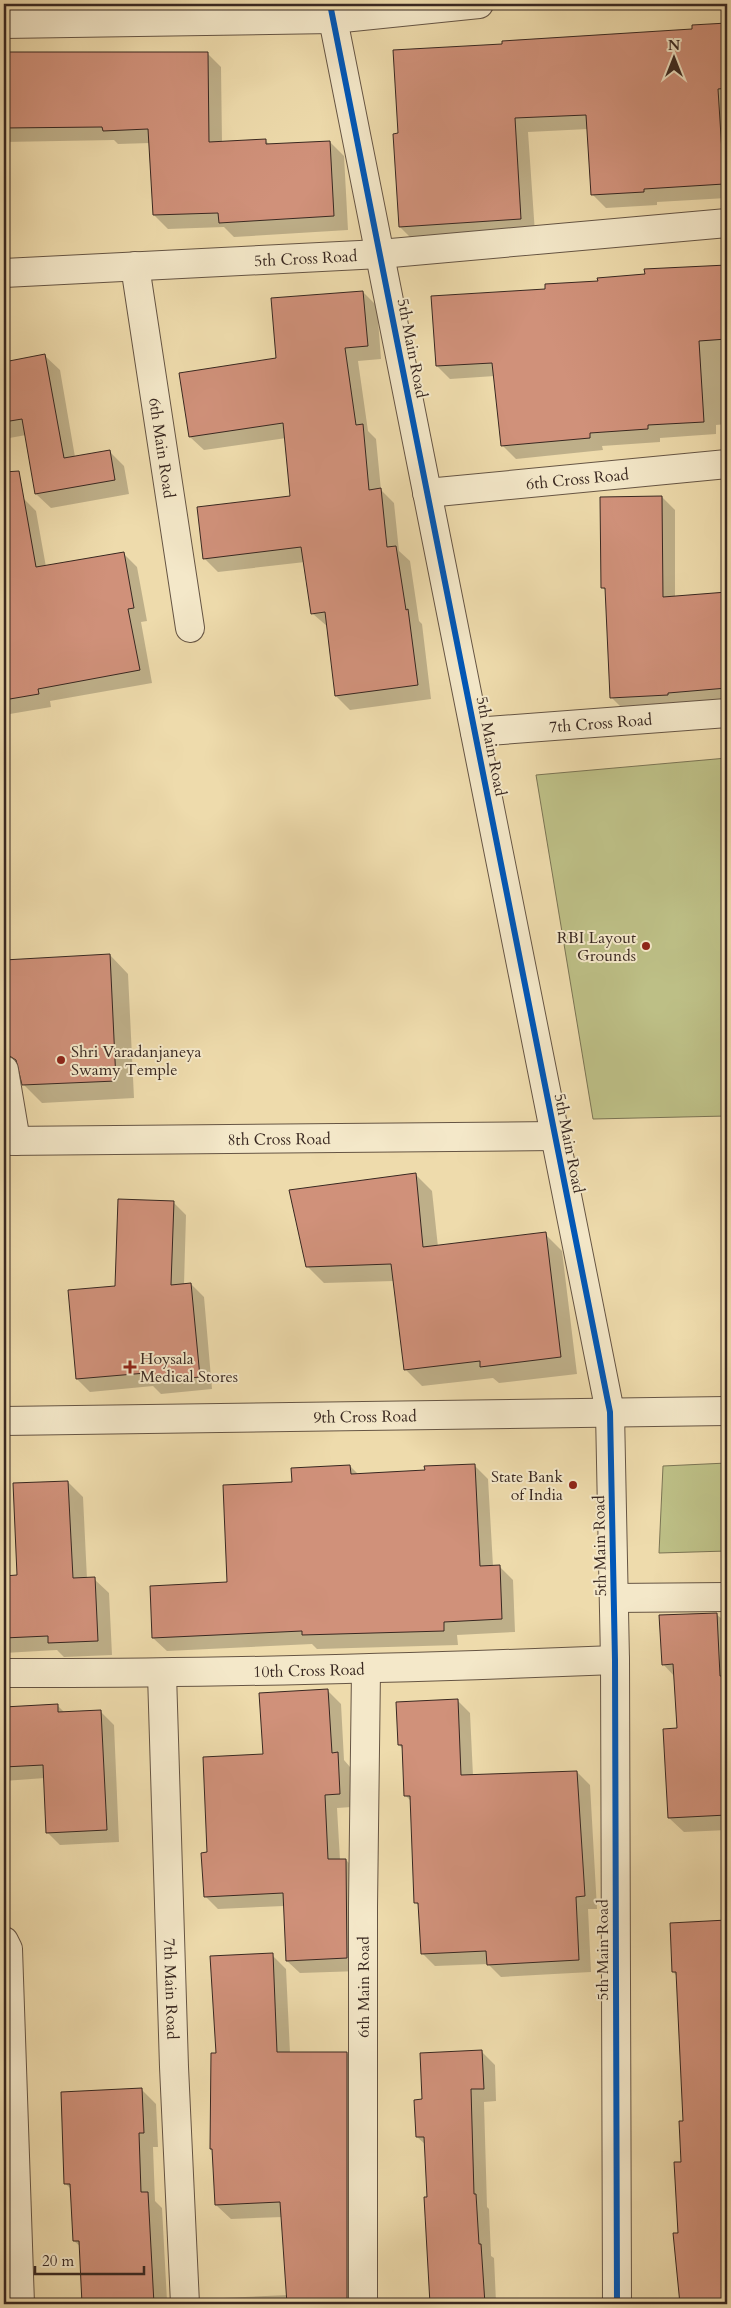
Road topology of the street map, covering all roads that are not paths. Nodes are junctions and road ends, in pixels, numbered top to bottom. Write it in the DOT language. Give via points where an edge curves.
graph roads {
  1 [pos="479,4"];
  2 [pos="332,11"];
  3 [pos="74,13"];
  4 [pos="4,24"];
  5 [pos="727,223"];
  6 [pos="380,254"];
  7 [pos="135,266"];
  8 [pos="4,273"];
  9 [pos="727,464"];
  10 [pos="427,493"];
  11 [pos="190,628"];
  12 [pos="727,712"];
  13 [pos="475,732"];
  14 [pos="4,1070"];
  15 [pos="555,1136"];
  16 [pos="10,1141"];
  17 [pos="727,1411"];
  18 [pos="610,1412"];
  19 [pos="4,1421"];
  20 [pos="727,1597"];
  21 [pos="614,1598"];
  22 [pos="615,1660"];
  23 [pos="366,1670"];
  24 [pos="4,1673"];
  25 [pos="162,1674"];
  26 [pos="4,1941"];
  27 [pos="9,2113"];
  28 [pos="10,2181"];
  29 [pos="20,2304"];
  30 [pos="185,2304"];
  31 [pos="363,2304"];
  32 [pos="617,2304"];
  1 -- 2 [label="street"];
  2 -- 3 [label="street"];
  2 -- 6 [label="street, 5th Main Road"];
  3 -- 4 [label="street"];
  5 -- 6 [label="street, 5th Cross Road"];
  6 -- 7 [label="street, 5th Cross Road"];
  6 -- 10 [label="street, 5th Main Road"];
  7 -- 8 [label="street, 5th Cross Road"];
  7 -- 11 [label="street, 6th Main Road"];
  9 -- 10 [label="street, 6th Cross Road"];
  10 -- 13 [label="street, 5th Main Road"];
  12 -- 13 [label="street, 7th Cross Road"];
  13 -- 15 [label="street, 5th Main Road"];
  14 -- 16 [label="street"];
  15 -- 16 [label="street, 8th Cross Road"];
  15 -- 18 [label="street, 5th Main Road"];
  17 -- 18 [label="street, 9th Cross Road"];
  18 -- 19 [label="street, 9th Cross Road"];
  18 -- 21 [label="street, 5th Main Road"];
  20 -- 21 [label="street"];
  21 -- 22 [label="street, 5th Main Road"];
  22 -- 23 [label="street, 10th Cross Road"];
  22 -- 32 [label="street, 5th Main Road"];
  23 -- 25 [label="street, 10th Cross Road"];
  23 -- 31 [label="street, 6th Main Road"];
  24 -- 25 [label="street, 10th Cross Road"];
  25 -- 30 [label="street, 7th Main Road"];
  26 -- 27 [label="street" via="8,1949"];
  27 -- 28 [label="street"];
  28 -- 29 [label="street"];
}
